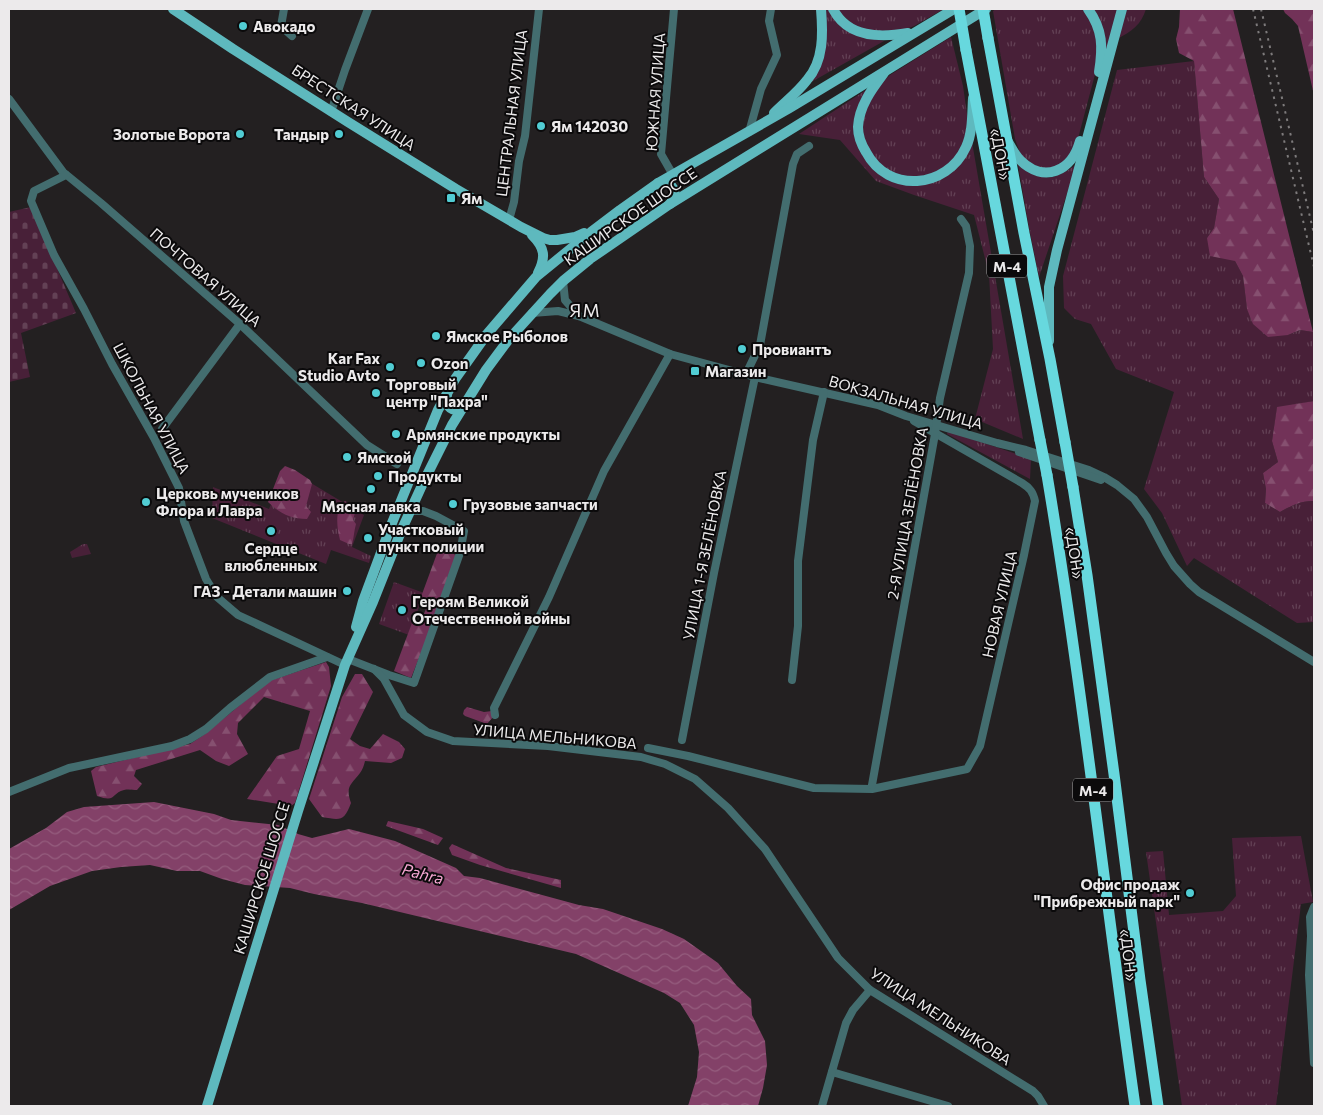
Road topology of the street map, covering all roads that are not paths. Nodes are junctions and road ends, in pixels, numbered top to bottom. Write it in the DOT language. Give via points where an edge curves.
graph roads {
  1 [pos="173,9"];
  2 [pos="284,9"];
  3 [pos="368,9"];
  4 [pos="539,9"];
  5 [pos="674,9"];
  6 [pos="771,9"];
  7 [pos="821,9"];
  8 [pos="833,9"];
  9 [pos="954,9"];
  10 [pos="959,9"];
  11 [pos="984,9"];
  12 [pos="1088,9"];
  13 [pos="1122,9"];
  14 [pos="914,32"];
  15 [pos="292,36"];
  16 [pos="886,70"];
  17 [pos="973,92"];
  18 [pos="9,100"];
  19 [pos="331,112"];
  20 [pos="753,129"];
  21 [pos="1006,138"];
  22 [pos="809,146"];
  23 [pos="66,175"];
  24 [pos="673,175"];
  25 [pos="658,184"];
  26 [pos="670,204"];
  27 [pos="961,218"];
  28 [pos="509,220"];
  29 [pos="602,223"];
  30 [pos="521,227"];
  31 [pos="536,277"];
  32 [pos="563,281"];
  33 [pos="532,313"];
  34 [pos="580,316"];
  35 [pos="240,324"];
  36 [pos="670,354"];
  37 [pos="1050,359"];
  38 [pos="746,374"];
  39 [pos="755,377"];
  40 [pos="824,392"];
  41 [pos="447,393"];
  42 [pos="465,405"];
  43 [pos="906,416"];
  44 [pos="937,424"];
  45 [pos="162,429"];
  46 [pos="935,434"];
  47 [pos="397,464"];
  48 [pos="410,511"];
  49 [pos="327,657"];
  50 [pos="346,662"];
  51 [pos="1314,662"];
  52 [pos="374,669"];
  53 [pos="792,680"];
  54 [pos="495,715"];
  55 [pos="682,740"];
  56 [pos="648,748"];
  57 [pos="872,787"];
  58 [pos="9,792"];
  59 [pos="1314,907"];
  60 [pos="870,990"];
  61 [pos="1314,1063"];
  62 [pos="832,1072"];
  63 [pos="208,1106"];
  64 [pos="822,1106"];
  65 [pos="948,1106"];
  66 [pos="1044,1106"];
  67 [pos="1135,1106"];
  68 [pos="1158,1106"];
  1 -- 19 [label="main road, БРЕСТСКАЯ УЛИЦА"];
  2 -- 15 [label="street" via="281,26"];
  3 -- 19 [label="street"];
  4 -- 28 [label="street, ЦЕНТРАЛЬНАЯ УЛИЦА" via="524,136"];
  5 -- 24 [label="street, ЮЖНАЯ УЛИЦА" via="661,154"];
  6 -- 20 [label="street" via="769,21 777,55 761,89"];
  7 -- 20 [label="main road" via="822,37 814,70 798,90"];
  8 -- 14 [label="main road" via="847,25 865,34 889,36"];
  9 -- 14 [label="main road, КАШИРСКОЕ ШОССЕ"];
  10 -- 17 [label="highway, «ДОН» / М-4, bridge"];
  11 -- 16 [label="main road, КАШИРСКОЕ ШОССЕ"];
  11 -- 21 [label="highway, «ДОН» / М-4, bridge"];
  12 -- 21 [label="main road" via="1100,30 1101,58 1088,116 1074,157 1055,172 1035,170 1019,159"];
  13 -- 37 [label="main road" via="1052,272"];
  14 -- 20 [label="main road, КАШИРСКОЕ ШОССЕ"];
  16 -- 17 [label="main road" via="866,98 858,134 872,162 886,174 900,180 929,180 956,163 969,139"];
  16 -- 26 [label="main road, КАШИРСКОЕ ШОССЕ"];
  17 -- 67 [label="highway, «ДОН» / М-4, bridge" via="1064,578"];
  18 -- 23 [label="street, ПОЧТОВАЯ УЛИЦА"];
  19 -- 28 [label="main road, БРЕСТСКАЯ УЛИЦА"];
  20 -- 24 [label="main road, КАШИРСКОЕ ШОССЕ"];
  21 -- 37 [label="highway, «ДОН» / М-4"];
  22 -- 38 [label="street" via="797,154 793,164 760,345"];
  23 -- 35 [label="street, ПОЧТОВАЯ УЛИЦА"];
  23 -- 49 [label="street, ШКОЛЬНАЯ УЛИЦА" via="34,191 31,201 54,256 179,488 184,521 206,579 217,597 238,615"];
  24 -- 25 [label="main road, КАШИРСКОЕ ШОССЕ"];
  25 -- 26 [label="main road" via="671,185 674,197"];
  25 -- 29 [label="main road, КАШИРСКОЕ ШОССЕ"];
  26 -- 32 [label="main road, КАШИРСКОЕ ШОССЕ"];
  27 -- 44 [label="street, 2-Я УЛИЦА ЗЕЛЁНОВКА" via="970,246 969,273"];
  28 -- 30 [label="main road, БРЕСТСКАЯ УЛИЦА"];
  29 -- 30 [label="main road, БРЕСТСКАЯ УЛИЦА" via="575,237 558,240 543,238"];
  29 -- 31 [label="main road, КАШИРСКОЕ ШОССЕ"];
  30 -- 31 [label="main road, БРЕСТСКАЯ УЛИЦА" via="538,241 543,250 544,258"];
  31 -- 41 [label="main road, КАШИРСКОЕ ШОССЕ" via="487,334"];
  32 -- 33 [label="main road, КАШИРСКОЕ ШОССЕ"];
  32 -- 34 [label="street, ВОКЗАЛЬНАЯ УЛИЦА" via="565,300"];
  33 -- 34 [label="street, ВОКЗАЛЬНАЯ УЛИЦА" via="558,311"];
  33 -- 42 [label="main road, КАШИРСКОЕ ШОССЕ" via="486,370"];
  34 -- 36 [label="street, ВОКЗАЛЬНАЯ УЛИЦА"];
  35 -- 45 [label="street"];
  35 -- 47 [label="street, ПОЧТОВАЯ УЛИЦА" via="367,445"];
  36 -- 38 [label="street, ВОКЗАЛЬНАЯ УЛИЦА"];
  36 -- 54 [label="street" via="604,471 549,597 494,708"];
  37 -- 68 [label="highway, «ДОН» / М-4, bridge" via="1088,584"];
  38 -- 39 [label="street, ВОКЗАЛЬНАЯ УЛИЦА"];
  39 -- 40 [label="street, ВОКЗАЛЬНАЯ УЛИЦА"];
  39 -- 55 [label="street, УЛИЦА 1-Я ЗЕЛЁНОВКА"];
  40 -- 43 [label="street, ВОКЗАЛЬНАЯ УЛИЦА" via="878,405"];
  40 -- 53 [label="street" via="813,440 798,561 798,626"];
  41 -- 42 [label="main road" via="448,407 457,409"];
  41 -- 50 [label="main road, КАШИРСКОЕ ШОССЕ" via="430,426 392,522 363,601"];
  42 -- 48 [label="main road, КАШИРСКОЕ ШОССЕ"];
  43 -- 44 [label="street, ВОКЗАЛЬНАЯ УЛИЦА"];
  43 -- 46 [label="street, НОВАЯ УЛИЦА"];
  44 -- 46 [label="street, 2-Я УЛИЦА ЗЕЛЁНОВКА"];
  44 -- 51 [label="street, ВОКЗАЛЬНАЯ УЛИЦА" via="1098,478 1125,491 1141,508 1170,560 1190,584"];
  46 -- 57 [label="street, 2-Я УЛИЦА ЗЕЛЁНОВКА"];
  46 -- 57 [label="street, НОВАЯ УЛИЦА" via="1022,483 1031,489 1036,501 978,751 967,769"];
  48 -- 50 [label="main road, КАШИРСКОЕ ШОССЕ"];
  48 -- 52 [label="street" via="423,511 464,530 460,553 414,683"];
  49 -- 50 [label="street, ШКОЛЬНАЯ УЛИЦА"];
  49 -- 58 [label="street" via="270,676 190,739 172,746 69,768"];
  50 -- 52 [label="street"];
  50 -- 63 [label="main road, КАШИРСКОЕ ШОССЕ"];
  52 -- 60 [label="street, УЛИЦА МЕЛЬНИКОВА" via="384,679 404,715 427,732 453,741 548,746 641,757 665,764 695,779 728,808 765,848 838,958"];
  56 -- 57 [label="street" via="814,788"];
  59 -- 61 [label="street" via="1310,917 1309,975"];
  60 -- 62 [label="street" via="849,1016"];
  60 -- 66 [label="street, УЛИЦА МЕЛЬНИКОВА" via="1033,1091"];
  62 -- 64 [label="street"];
  62 -- 65 [label="street"];
}
